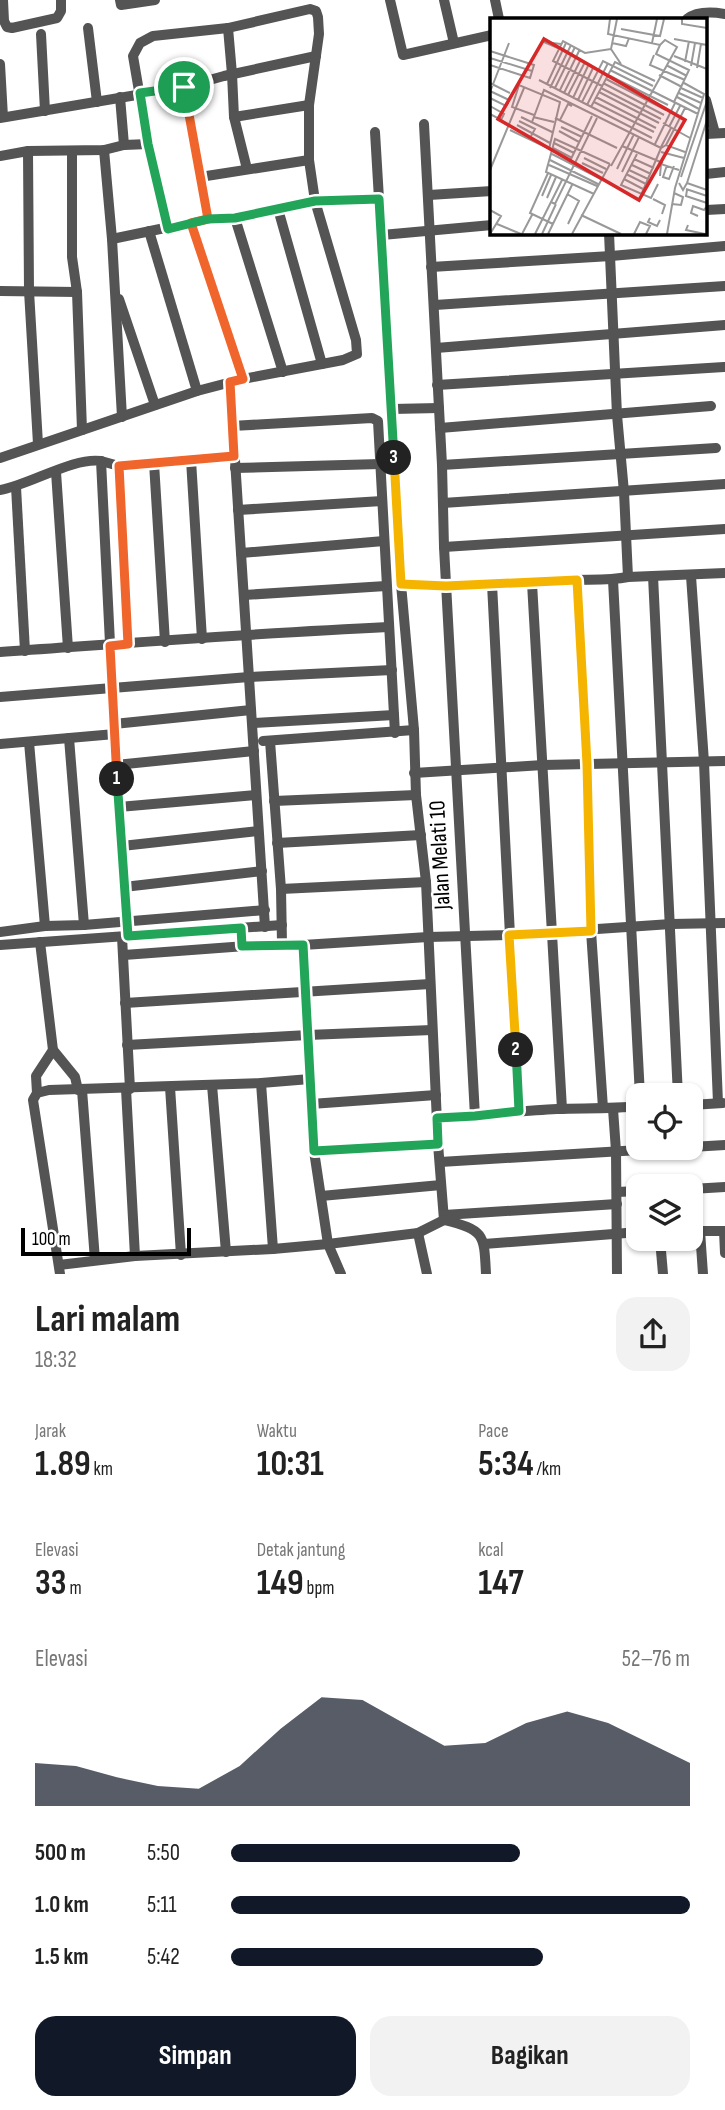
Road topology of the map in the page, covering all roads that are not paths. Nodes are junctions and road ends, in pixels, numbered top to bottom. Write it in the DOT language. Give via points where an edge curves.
graph roads {
  1 [pos="4,0"];
  2 [pos="61,0"];
  3 [pos="120,0"];
  4 [pos="155,0"];
  5 [pos="390,0"];
  6 [pos="444,0"];
  7 [pos="495,0"];
  8 [pos="725,14"];
  9 [pos="499,18"];
  10 [pos="688,18"];
  11 [pos="88,28"];
  12 [pos="228,28"];
  13 [pos="41,34"];
  14 [pos="490,35"];
  15 [pos="454,43"];
  16 [pos="316,56"];
  17 [pos="0,64"];
  18 [pos="232,74"];
  19 [pos="184,87"];
  20 [pos="140,93"];
  21 [pos="120,97"];
  22 [pos="97,102"];
  23 [pos="309,105"];
  24 [pos="708,108"];
  25 [pos="45,111"];
  26 [pos="234,117"];
  27 [pos="1,118"];
  28 [pos="424,124"];
  29 [pos="375,132"];
  30 [pos="715,134"];
  31 [pos="148,144"];
  32 [pos="124,145"];
  33 [pos="104,150"];
  34 [pos="28,151"];
  35 [pos="72,152"];
  36 [pos="0,156"];
  37 [pos="309,160"];
  38 [pos="247,169"];
  39 [pos="200,177"];
  40 [pos="490,191"];
  41 [pos="429,195"];
  42 [pos="379,199"];
  43 [pos="315,201"];
  44 [pos="278,209"];
  45 [pos="235,218"];
  46 [pos="208,219"];
  47 [pos="191,223"];
  48 [pos="490,225"];
  49 [pos="168,229"];
  50 [pos="430,229"];
  51 [pos="149,231"];
  52 [pos="609,234"];
  53 [pos="382,235"];
  54 [pos="112,239"];
  55 [pos="725,246"];
  56 [pos="611,256"];
  57 [pos="431,267"];
  58 [pos="114,283"];
  59 [pos="725,286"];
  60 [pos="0,291"];
  61 [pos="29,291"];
  62 [pos="77,292"];
  63 [pos="612,293"];
  64 [pos="435,306"];
  65 [pos="725,325"];
  66 [pos="613,334"];
  67 [pos="436,348"];
  68 [pos="322,364"];
  69 [pos="724,368"];
  70 [pos="283,372"];
  71 [pos="615,374"];
  72 [pos="243,379"];
  73 [pos="230,382"];
  74 [pos="438,385"];
  75 [pos="197,391"];
  76 [pos="155,405"];
  77 [pos="711,406"];
  78 [pos="439,408"];
  79 [pos="391,409"];
  80 [pos="617,415"];
  81 [pos="122,417"];
  82 [pos="232,426"];
  83 [pos="440,428"];
  84 [pos="82,430"];
  85 [pos="38,444"];
  86 [pos="716,448"];
  87 [pos="620,453"];
  88 [pos="234,456"];
  89 [pos="0,458"];
  90 [pos="191,460"];
  91 [pos="101,461"];
  92 [pos="154,463"];
  93 [pos="380,464"];
  94 [pos="442,465"];
  95 [pos="119,466"];
  96 [pos="235,468"];
  97 [pos="56,472"];
  98 [pos="725,484"];
  99 [pos="16,487"];
  100 [pos="0,490"];
  101 [pos="624,492"];
  102 [pos="382,501"];
  103 [pos="443,503"];
  104 [pos="238,510"];
  105 [pos="725,529"];
  106 [pos="626,534"];
  107 [pos="384,541"];
  108 [pos="444,547"];
  109 [pos="241,553"];
  110 [pos="725,573"];
  111 [pos="653,576"];
  112 [pos="691,576"];
  113 [pos="628,577"];
  114 [pos="577,580"];
  115 [pos="613,580"];
  116 [pos="532,583"];
  117 [pos="401,584"];
  118 [pos="492,584"];
  119 [pos="386,586"];
  120 [pos="446,586"];
  121 [pos="244,595"];
  122 [pos="388,627"];
  123 [pos="246,634"];
  124 [pos="202,639"];
  125 [pos="165,642"];
  126 [pos="128,644"];
  127 [pos="110,646"];
  128 [pos="68,648"];
  129 [pos="25,651"];
  130 [pos="0,652"];
  131 [pos="392,670"];
  132 [pos="249,677"];
  133 [pos="112,689"];
  134 [pos="0,696"];
  135 [pos="251,710"];
  136 [pos="394,715"];
  137 [pos="252,723"];
  138 [pos="114,729"];
  139 [pos="414,730"];
  140 [pos="395,733"];
  141 [pos="69,738"];
  142 [pos="270,741"];
  143 [pos="29,742"];
  144 [pos="0,744"];
  145 [pos="254,745"];
  146 [pos="725,761"];
  147 [pos="661,762"];
  148 [pos="704,762"];
  149 [pos="587,764"];
  150 [pos="621,764"];
  151 [pos="116,765"];
  152 [pos="543,765"];
  153 [pos="500,769"];
  154 [pos="457,770"];
  155 [pos="414,773"];
  156 [pos="256,795"];
  157 [pos="416,796"];
  158 [pos="274,801"];
  159 [pos="119,807"];
  160 [pos="258,831"];
  161 [pos="421,835"];
  162 [pos="277,843"];
  163 [pos="122,846"];
  164 [pos="262,871"];
  165 [pos="426,882"];
  166 [pos="124,887"];
  167 [pos="281,889"];
  168 [pos="265,909"];
  169 [pos="127,921"];
  170 [pos="725,923"];
  171 [pos="671,924"];
  172 [pos="710,924"];
  173 [pos="84,925"];
  174 [pos="282,925"];
  175 [pos="45,926"];
  176 [pos="265,927"];
  177 [pos="26,928"];
  178 [pos="241,928"];
  179 [pos="631,928"];
  180 [pos="591,931"];
  181 [pos="0,932"];
  182 [pos="552,932"];
  183 [pos="509,935"];
  184 [pos="125,936"];
  185 [pos="428,937"];
  186 [pos="466,937"];
  187 [pos="34,942"];
  188 [pos="282,944"];
  189 [pos="0,945"];
  190 [pos="303,945"];
  191 [pos="242,946"];
  192 [pos="124,955"];
  193 [pos="430,984"];
  194 [pos="305,992"];
  195 [pos="125,1003"];
  196 [pos="432,1030"];
  197 [pos="308,1034"];
  198 [pos="127,1045"];
  199 [pos="53,1050"];
  200 [pos="310,1079"];
  201 [pos="261,1083"];
  202 [pos="639,1083"];
  203 [pos="677,1083"];
  204 [pos="212,1085"];
  205 [pos="170,1087"];
  206 [pos="128,1089"];
  207 [pos="80,1090"];
  208 [pos="37,1093"];
  209 [pos="436,1095"];
  210 [pos="722,1103"];
  211 [pos="311,1104"];
  212 [pos="703,1104"];
  213 [pos="626,1107"];
  214 [pos="562,1109"];
  215 [pos="608,1109"];
  216 [pos="519,1111"];
  217 [pos="475,1116"];
  218 [pos="437,1118"];
  219 [pos="438,1144"];
  220 [pos="725,1145"];
  221 [pos="703,1146"];
  222 [pos="626,1150"];
  223 [pos="314,1151"];
  224 [pos="616,1151"];
  225 [pos="440,1162"];
  226 [pos="441,1185"];
  227 [pos="725,1187"];
  228 [pos="703,1188"];
  229 [pos="626,1195"];
  230 [pos="320,1196"];
  231 [pos="617,1198"];
  232 [pos="444,1217"];
  233 [pos="703,1231"];
  234 [pos="724,1231"];
  235 [pos="418,1233"];
  236 [pos="617,1233"];
  237 [pos="626,1233"];
  238 [pos="328,1244"];
  239 [pos="484,1244"];
  240 [pos="273,1249"];
  241 [pos="661,1251"];
  242 [pos="699,1251"];
  243 [pos="226,1252"];
  244 [pos="725,1253"];
  245 [pos="181,1255"];
  246 [pos="135,1256"];
  247 [pos="95,1260"];
  248 [pos="59,1269"];
  249 [pos="341,1273"];
  250 [pos="427,1273"];
  251 [pos="486,1273"];
  252 [pos="617,1273"];
  253 [pos="663,1273"];
  254 [pos="703,1273"];
  1 -- 2 [label="street" via="4,22 12,28 57,18"];
  3 -- 4 [label="street" via="121,5"];
  5 -- 15 [label="street" via="403,55"];
  6 -- 15 [label="street"];
  7 -- 9 [label="street"];
  8 -- 10 [label="street" via="700,13"];
  11 -- 22 [label="street"];
  12 -- 16 [label="street" via="310,9 318,17"];
  12 -- 18 [label="street"];
  12 -- 20 [label="street" via="153,36 140,43 133,56"];
  13 -- 25 [label="street"];
  14 -- 15 [label="street"];
  16 -- 18 [label="street"];
  16 -- 23 [label="street"];
  17 -- 27 [label="street"];
  18 -- 19 [label="street"];
  18 -- 26 [label="street"];
  19 -- 20 [label="street"];
  19 -- 39 [label="street"];
  20 -- 21 [label="street"];
  20 -- 31 [label="street"];
  21 -- 22 [label="street"];
  21 -- 32 [label="street"];
  22 -- 25 [label="street"];
  23 -- 26 [label="street"];
  23 -- 37 [label="street"];
  24 -- 30 [label="street"];
  25 -- 27 [label="street"];
  26 -- 38 [label="street"];
  28 -- 41 [label="street, Jalan Melati 10"];
  29 -- 42 [label="street"];
  31 -- 32 [label="street"];
  31 -- 49 [label="street"];
  32 -- 33 [label="street"];
  33 -- 35 [label="street"];
  33 -- 54 [label="street"];
  34 -- 35 [label="street"];
  34 -- 36 [label="street"];
  34 -- 61 [label="street"];
  35 -- 62 [label="street" via="72,257"];
  37 -- 38 [label="street"];
  37 -- 43 [label="street"];
  38 -- 39 [label="street"];
  39 -- 46 [label="street"];
  40 -- 41 [label="street"];
  41 -- 50 [label="street, Jalan Melati 10"];
  42 -- 43 [label="street"];
  42 -- 53 [label="street"];
  43 -- 44 [label="street"];
  43 -- 68 [label="street" via="357,354"];
  44 -- 45 [label="street"];
  44 -- 68 [label="street"];
  45 -- 46 [label="street"];
  45 -- 70 [label="street"];
  46 -- 47 [label="street"];
  47 -- 49 [label="street"];
  47 -- 72 [label="street"];
  48 -- 50 [label="street"];
  49 -- 51 [label="street"];
  50 -- 53 [label="street"];
  50 -- 57 [label="street, Jalan Melati 10"];
  51 -- 54 [label="street"];
  51 -- 75 [label="street"];
  52 -- 56 [label="street"];
  53 -- 79 [label="street"];
  54 -- 58 [label="street"];
  55 -- 56 [label="street"];
  56 -- 57 [label="street"];
  56 -- 63 [label="street"];
  57 -- 64 [label="street, Jalan Melati 10"];
  58 -- 76 [label="street"];
  58 -- 81 [label="street"];
  59 -- 63 [label="street"];
  60 -- 61 [label="street"];
  61 -- 62 [label="street"];
  61 -- 85 [label="street"];
  62 -- 84 [label="street"];
  63 -- 64 [label="street"];
  63 -- 66 [label="street"];
  64 -- 67 [label="street, Jalan Melati 10"];
  65 -- 66 [label="street"];
  66 -- 67 [label="street"];
  66 -- 71 [label="street"];
  67 -- 74 [label="street, Jalan Melati 10"];
  68 -- 70 [label="street"];
  69 -- 71 [label="street"];
  70 -- 72 [label="street"];
  71 -- 74 [label="street"];
  71 -- 80 [label="street"];
  72 -- 73 [label="street"];
  73 -- 75 [label="street"];
  73 -- 82 [label="street"];
  74 -- 78 [label="street, Jalan Melati 10"];
  75 -- 76 [label="street"];
  76 -- 81 [label="street"];
  77 -- 80 [label="street"];
  78 -- 79 [label="street"];
  78 -- 83 [label="street, Jalan Melati 10"];
  79 -- 117 [label="street"];
  80 -- 83 [label="street"];
  80 -- 87 [label="street"];
  81 -- 84 [label="street"];
  82 -- 88 [label="street"];
  82 -- 93 [label="street" via="376,418"];
  83 -- 94 [label="street, Jalan Melati 10"];
  84 -- 85 [label="street"];
  85 -- 89 [label="street"];
  86 -- 87 [label="street"];
  87 -- 94 [label="street"];
  87 -- 101 [label="street"];
  88 -- 90 [label="street"];
  88 -- 96 [label="street"];
  90 -- 92 [label="street"];
  90 -- 124 [label="street"];
  91 -- 95 [label="street"];
  91 -- 97 [label="street" via="82,461"];
  91 -- 127 [label="street"];
  92 -- 95 [label="street"];
  92 -- 125 [label="street"];
  93 -- 96 [label="street"];
  93 -- 102 [label="street"];
  94 -- 103 [label="street, Jalan Melati 10"];
  95 -- 126 [label="street"];
  96 -- 104 [label="street"];
  97 -- 99 [label="street"];
  97 -- 128 [label="street"];
  98 -- 101 [label="street"];
  99 -- 100 [label="street"];
  99 -- 129 [label="street"];
  101 -- 103 [label="street"];
  101 -- 106 [label="street"];
  102 -- 104 [label="street"];
  102 -- 107 [label="street"];
  103 -- 108 [label="street, Jalan Melati 10"];
  104 -- 109 [label="street"];
  105 -- 106 [label="street"];
  106 -- 108 [label="street"];
  106 -- 113 [label="street"];
  107 -- 109 [label="street"];
  107 -- 119 [label="street"];
  108 -- 120 [label="street, Jalan Melati 10"];
  109 -- 121 [label="street"];
  110 -- 112 [label="street"];
  111 -- 112 [label="street"];
  111 -- 113 [label="street"];
  111 -- 147 [label="street"];
  112 -- 148 [label="street"];
  113 -- 115 [label="street"];
  114 -- 115 [label="street"];
  114 -- 116 [label="street"];
  114 -- 149 [label="street"];
  115 -- 150 [label="street"];
  116 -- 118 [label="street"];
  116 -- 152 [label="street"];
  117 -- 120 [label="street"];
  117 -- 139 [label="street"];
  118 -- 120 [label="street"];
  118 -- 153 [label="street"];
  119 -- 121 [label="street"];
  119 -- 122 [label="street"];
  120 -- 154 [label="street, Jalan Melati 10"];
  121 -- 123 [label="street"];
  122 -- 123 [label="street"];
  122 -- 131 [label="street"];
  123 -- 124 [label="street"];
  123 -- 132 [label="street"];
  124 -- 125 [label="street"];
  125 -- 126 [label="street"];
  126 -- 127 [label="street"];
  127 -- 128 [label="street"];
  127 -- 133 [label="street"];
  128 -- 129 [label="street"];
  129 -- 130 [label="street"];
  131 -- 132 [label="street"];
  131 -- 136 [label="street"];
  132 -- 133 [label="street"];
  132 -- 135 [label="street"];
  133 -- 134 [label="street"];
  133 -- 138 [label="street"];
  135 -- 137 [label="street"];
  135 -- 138 [label="street"];
  136 -- 137 [label="street"];
  136 -- 140 [label="street"];
  137 -- 145 [label="street"];
  138 -- 141 [label="street"];
  138 -- 151 [label="street"];
  139 -- 140 [label="street"];
  139 -- 155 [label="street"];
  140 -- 142 [label="street"];
  141 -- 143 [label="street"];
  141 -- 173 [label="street"];
  142 -- 145 [label="street"];
  142 -- 158 [label="street"];
  143 -- 144 [label="street"];
  143 -- 175 [label="street"];
  145 -- 151 [label="street"];
  145 -- 156 [label="street"];
  146 -- 148 [label="street"];
  147 -- 148 [label="street"];
  147 -- 150 [label="street"];
  147 -- 171 [label="street"];
  148 -- 172 [label="street"];
  149 -- 150 [label="street"];
  149 -- 152 [label="street"];
  149 -- 180 [label="street"];
  150 -- 179 [label="street"];
  151 -- 159 [label="street"];
  152 -- 153 [label="street"];
  152 -- 182 [label="street"];
  153 -- 154 [label="street"];
  153 -- 183 [label="street"];
  154 -- 155 [label="street"];
  154 -- 186 [label="street, Jalan Melati 10"];
  155 -- 157 [label="street"];
  156 -- 159 [label="street"];
  156 -- 160 [label="street"];
  157 -- 158 [label="street"];
  157 -- 161 [label="street"];
  158 -- 162 [label="street"];
  159 -- 163 [label="street"];
  160 -- 163 [label="street"];
  160 -- 164 [label="street"];
  161 -- 162 [label="street"];
  161 -- 165 [label="street"];
  162 -- 167 [label="street"];
  163 -- 166 [label="street"];
  164 -- 166 [label="street"];
  164 -- 168 [label="street"];
  165 -- 167 [label="street"];
  165 -- 185 [label="street"];
  166 -- 169 [label="street"];
  167 -- 174 [label="street"];
  168 -- 169 [label="street"];
  168 -- 176 [label="street"];
  169 -- 173 [label="street"];
  169 -- 184 [label="street"];
  170 -- 172 [label="street"];
  171 -- 172 [label="street"];
  171 -- 179 [label="street"];
  171 -- 203 [label="street"];
  172 -- 210 [label="street"];
  173 -- 175 [label="street"];
  174 -- 176 [label="street"];
  174 -- 188 [label="street"];
  175 -- 177 [label="street"];
  176 -- 178 [label="street"];
  177 -- 181 [label="street"];
  177 -- 187 [label="street"];
  178 -- 184 [label="street"];
  178 -- 191 [label="street"];
  179 -- 180 [label="street"];
  179 -- 202 [label="street"];
  180 -- 182 [label="street"];
  180 -- 215 [label="street"];
  182 -- 183 [label="street"];
  182 -- 214 [label="street"];
  183 -- 186 [label="street"];
  183 -- 216 [label="street"];
  184 -- 187 [label="street"];
  184 -- 192 [label="street"];
  185 -- 186 [label="street"];
  185 -- 190 [label="street"];
  185 -- 193 [label="street"];
  186 -- 217 [label="street, Jalan Melati 10"];
  187 -- 189 [label="street"];
  187 -- 199 [label="street"];
  188 -- 190 [label="street"];
  188 -- 191 [label="street"];
  190 -- 194 [label="street"];
  191 -- 192 [label="street"];
  192 -- 195 [label="street"];
  193 -- 194 [label="street"];
  193 -- 196 [label="street"];
  194 -- 195 [label="street"];
  194 -- 197 [label="street"];
  195 -- 198 [label="street"];
  196 -- 197 [label="street"];
  196 -- 209 [label="street"];
  197 -- 198 [label="street"];
  197 -- 200 [label="street"];
  198 -- 206 [label="street"];
  199 -- 207 [label="street"];
  199 -- 208 [label="street" via="36,1076"];
  200 -- 201 [label="street"];
  200 -- 211 [label="street"];
  201 -- 204 [label="street"];
  201 -- 240 [label="street"];
  204 -- 205 [label="street"];
  204 -- 243 [label="street"];
  205 -- 206 [label="street"];
  205 -- 245 [label="street"];
  206 -- 207 [label="street"];
  206 -- 246 [label="street"];
  207 -- 208 [label="street"];
  207 -- 247 [label="street"];
  208 -- 248 [label="street" via="33,1100"];
  209 -- 211 [label="street"];
  209 -- 218 [label="street"];
  210 -- 212 [label="street"];
  211 -- 223 [label="street"];
  213 -- 215 [label="street"];
  214 -- 215 [label="street"];
  214 -- 216 [label="street"];
  215 -- 224 [label="street"];
  216 -- 217 [label="street"];
  217 -- 218 [label="street"];
  218 -- 219 [label="street"];
  219 -- 223 [label="street"];
  219 -- 225 [label="street"];
  220 -- 221 [label="street"];
  222 -- 224 [label="street"];
  223 -- 230 [label="street"];
  224 -- 225 [label="street"];
  224 -- 231 [label="street"];
  225 -- 226 [label="street"];
  226 -- 230 [label="street"];
  226 -- 232 [label="street"];
  227 -- 228 [label="street"];
  229 -- 231 [label="street"];
  230 -- 238 [label="street"];
  231 -- 232 [label="street"];
  231 -- 236 [label="street"];
  232 -- 235 [label="street"];
  232 -- 239 [label="street" via="468,1226"];
  233 -- 234 [label="street"];
  234 -- 244 [label="street"];
  235 -- 238 [label="street"];
  235 -- 250 [label="street"];
  236 -- 237 [label="street"];
  236 -- 239 [label="street"];
  236 -- 252 [label="street"];
  238 -- 240 [label="street"];
  238 -- 249 [label="street"];
  239 -- 251 [label="street"];
  240 -- 243 [label="street"];
  241 -- 253 [label="street"];
  242 -- 254 [label="street"];
  243 -- 245 [label="street"];
  245 -- 246 [label="street"];
  246 -- 247 [label="street"];
  247 -- 248 [label="street"];
}
